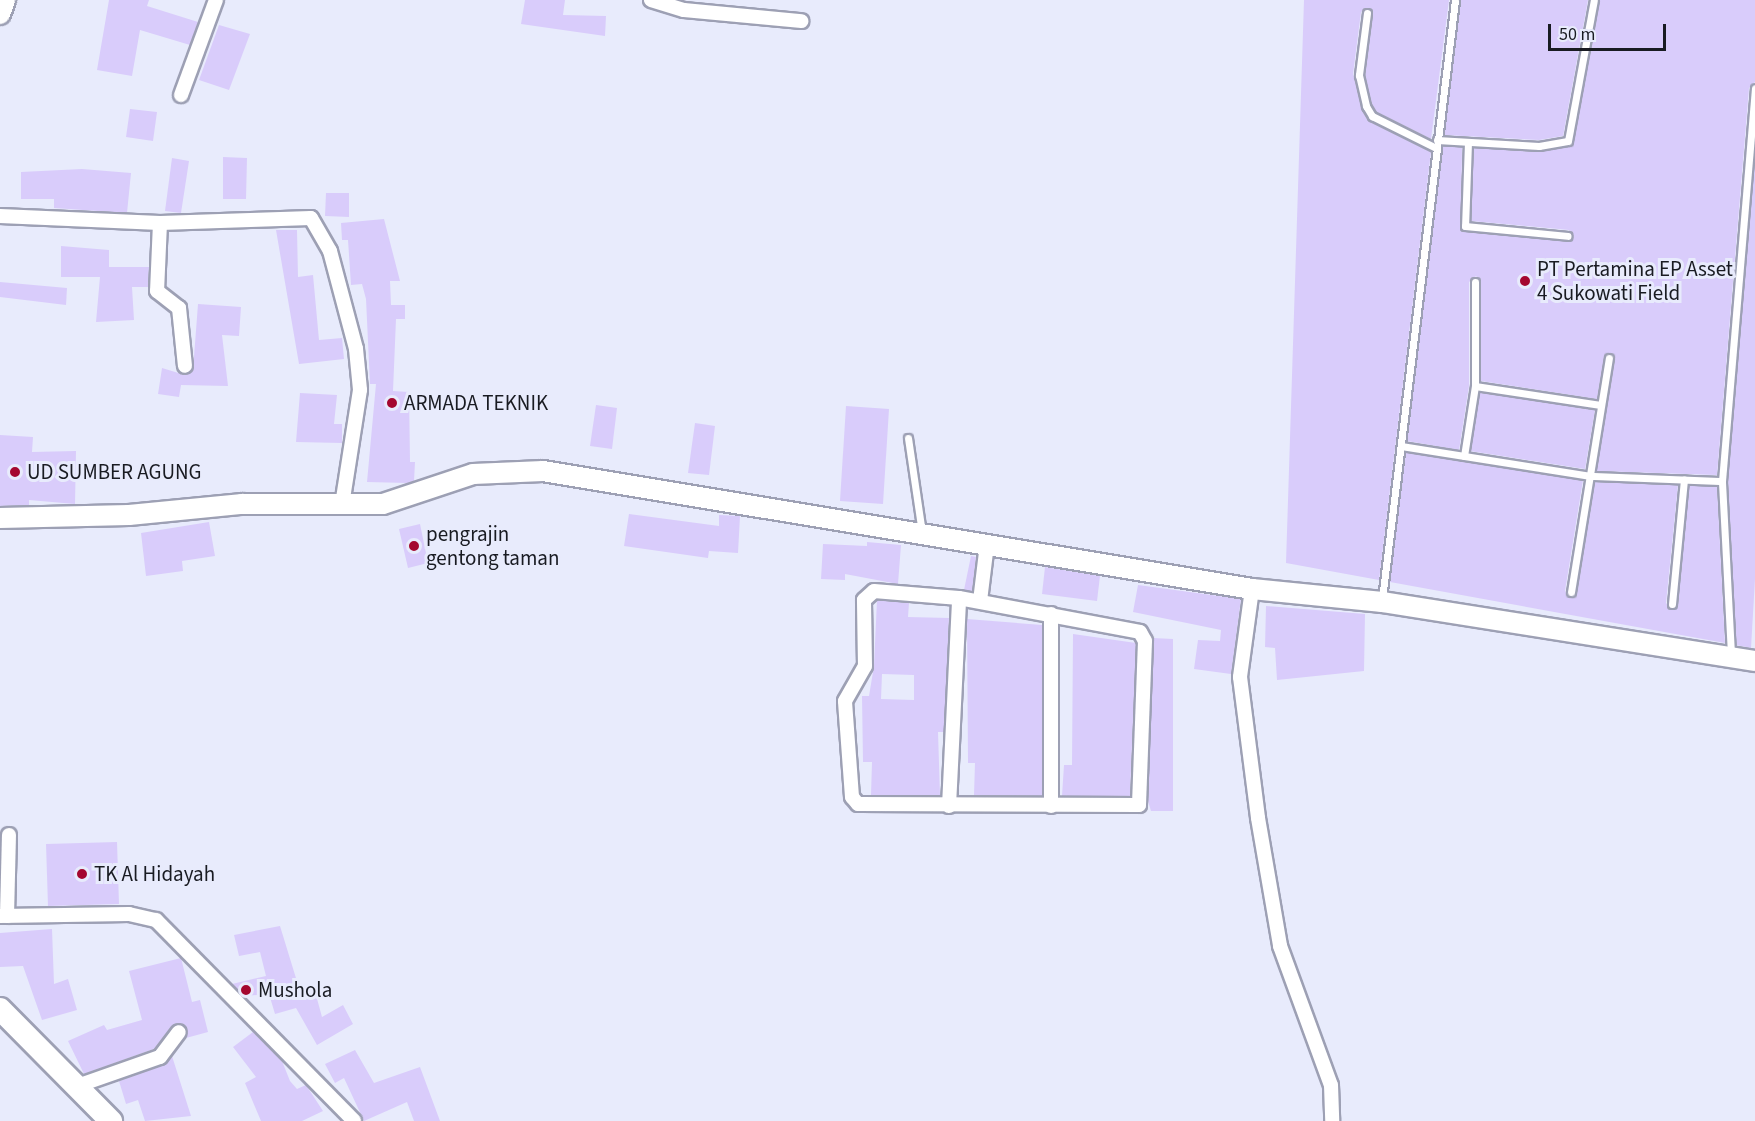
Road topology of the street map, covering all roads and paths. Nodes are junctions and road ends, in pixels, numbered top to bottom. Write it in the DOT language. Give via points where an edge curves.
graph roads {
  1 [pos="5,0"];
  2 [pos="216,0"];
  3 [pos="651,0"];
  4 [pos="1455,0"];
  5 [pos="1594,0"];
  6 [pos="1368,13"];
  7 [pos="0,14"];
  8 [pos="801,21"];
  9 [pos="1755,88"];
  10 [pos="181,95"];
  11 [pos="1468,142"];
  12 [pos="1436,144"];
  13 [pos="0,216"];
  14 [pos="160,223"];
  15 [pos="1568,236"];
  16 [pos="1475,282"];
  17 [pos="1609,358"];
  18 [pos="185,366"];
  19 [pos="1475,386"];
  20 [pos="1601,405"];
  21 [pos="908,438"];
  22 [pos="1401,446"];
  23 [pos="1464,456"];
  24 [pos="1592,476"];
  25 [pos="1684,480"];
  26 [pos="1722,481"];
  27 [pos="342,505"];
  28 [pos="0,518"];
  29 [pos="922,532"];
  30 [pos="987,544"];
  31 [pos="1252,589"];
  32 [pos="1571,592"];
  33 [pos="959,598"];
  34 [pos="980,601"];
  35 [pos="1382,602"];
  36 [pos="1672,604"];
  37 [pos="1051,614"];
  38 [pos="1731,655"];
  39 [pos="1755,662"];
  40 [pos="949,806"];
  41 [pos="1051,806"];
  42 [pos="9,836"];
  43 [pos="4,916"];
  44 [pos="0,1009"];
  45 [pos="179,1032"];
  46 [pos="77,1086"];
  47 [pos="111,1121"];
  48 [pos="354,1121"];
  49 [pos="1332,1121"];
  1 -- 7 [label="street"];
  2 -- 10 [label="street"];
  3 -- 8 [label="street" via="684,10"];
  4 -- 12 [label="lane"];
  5 -- 11 [label="lane" via="1568,141 1539,146"];
  6 -- 12 [label="lane" via="1359,75 1366,106 1372,116"];
  9 -- 26 [label="lane"];
  11 -- 12 [label="lane"];
  11 -- 15 [label="lane" via="1465,226"];
  12 -- 22 [label="lane"];
  13 -- 14 [label="street"];
  14 -- 18 [label="street" via="157,291 178,309"];
  14 -- 27 [label="street" via="303,216 315,224 330,250 356,349 360,390"];
  16 -- 19 [label="lane"];
  17 -- 20 [label="lane"];
  19 -- 20 [label="lane"];
  19 -- 23 [label="lane"];
  20 -- 24 [label="lane"];
  21 -- 29 [label="lane"];
  22 -- 23 [label="lane"];
  22 -- 35 [label="lane"];
  23 -- 24 [label="lane"];
  24 -- 25 [label="lane"];
  24 -- 32 [label="lane"];
  25 -- 26 [label="lane"];
  25 -- 36 [label="lane"];
  26 -- 38 [label="lane"];
  27 -- 28 [label="street" via="242,504 129,515"];
  27 -- 29 [label="street" via="383,504 473,474 515,470"];
  29 -- 30 [label="street"];
  30 -- 31 [label="street"];
  30 -- 34 [label="street"];
  31 -- 35 [label="street"];
  31 -- 49 [label="street" via="1240,677 1258,818 1280,946 1331,1084"];
  33 -- 34 [label="street"];
  33 -- 40 [label="street"];
  33 -- 40 [label="street" via="868,592 864,600 865,666 845,701 854,801"];
  34 -- 37 [label="street"];
  35 -- 38 [label="street"];
  37 -- 41 [label="street"];
  37 -- 41 [label="street" via="1136,631 1145,641 1142,801 1135,807"];
  38 -- 39 [label="street"];
  40 -- 41 [label="street"];
  42 -- 43 [label="street"];
  43 -- 48 [label="street" via="129,914 162,923"];
  44 -- 46 [label="main road"];
  45 -- 46 [label="street" via="160,1057"];
  46 -- 47 [label="main road"];
}
